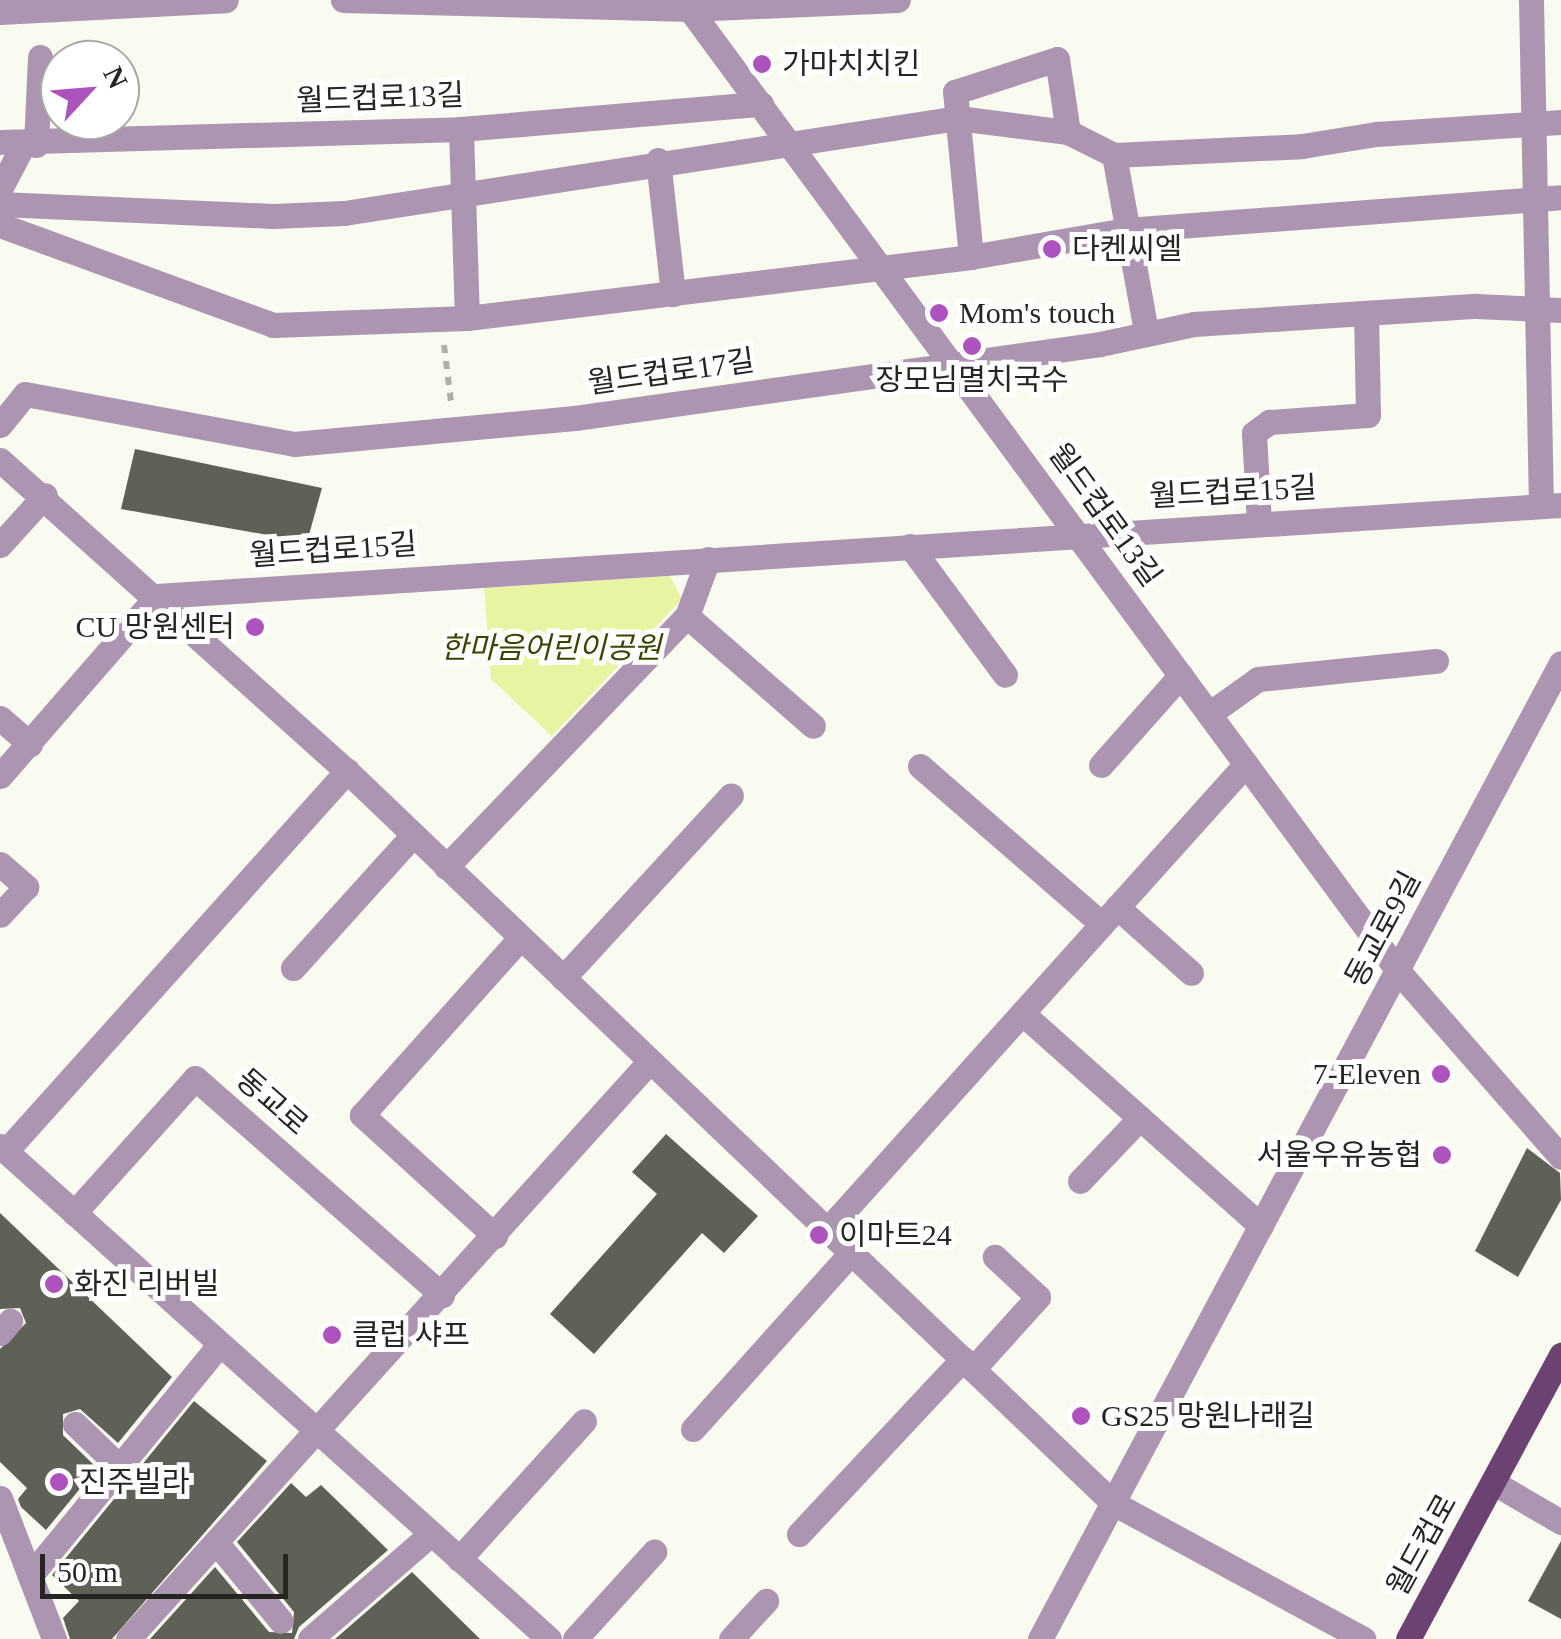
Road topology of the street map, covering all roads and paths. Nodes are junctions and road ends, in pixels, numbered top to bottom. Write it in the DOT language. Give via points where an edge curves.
graph roads {
  1 [pos="226,0"];
  2 [pos="343,0"];
  3 [pos="898,0"];
  4 [pos="1531,0"];
  5 [pos="120,3"];
  6 [pos="687,4"];
  7 [pos="0,12"];
  8 [pos="40,57"];
  9 [pos="761,104"];
  10 [pos="958,118"];
  11 [pos="1561,122"];
  12 [pos="1532,123"];
  13 [pos="461,128"];
  14 [pos="1068,132"];
  15 [pos="791,143"];
  16 [pos="20,144"];
  17 [pos="1114,154"];
  18 [pos="658,160"];
  19 [pos="0,190"];
  20 [pos="464,197"];
  21 [pos="1548,197"];
  22 [pos="0,204"];
  23 [pos="0,225"];
  24 [pos="1126,230"];
  25 [pos="971,258"];
  26 [pos="882,268"];
  27 [pos="672,294"];
  28 [pos="1548,310"];
  29 [pos="1366,314"];
  30 [pos="455,318"];
  31 [pos="1146,331"];
  32 [pos="956,366"];
  33 [pos="0,425"];
  34 [pos="456,429"];
  35 [pos="0,460"];
  36 [pos="46,495"];
  37 [pos="1551,506"];
  38 [pos="1259,523"];
  39 [pos="1078,534"];
  40 [pos="0,544"];
  41 [pos="910,546"];
  42 [pos="708,559"];
  43 [pos="158,596"];
  44 [pos="687,616"];
  45 [pos="1436,660"];
  46 [pos="1561,664"];
  47 [pos="1005,675"];
  48 [pos="1181,675"];
  49 [pos="1209,714"];
  50 [pos="0,718"];
  51 [pos="813,726"];
  52 [pos="30,744"];
  53 [pos="1246,764"];
  54 [pos="920,766"];
  55 [pos="1101,766"];
  56 [pos="347,771"];
  57 [pos="0,776"];
  58 [pos="731,795"];
  59 [pos="413,836"];
  60 [pos="0,864"];
  61 [pos="446,867"];
  62 [pos="0,916"];
  63 [pos="1110,916"];
  64 [pos="520,938"];
  65 [pos="292,968"];
  66 [pos="1398,971"];
  67 [pos="1191,973"];
  68 [pos="562,978"];
  69 [pos="1022,1012"];
  70 [pos="649,1062"];
  71 [pos="1140,1118"];
  72 [pos="3,1148"];
  73 [pos="1561,1156"];
  74 [pos="1080,1181"];
  75 [pos="74,1213"];
  76 [pos="1261,1226"];
  77 [pos="828,1229"];
  78 [pos="494,1236"];
  79 [pos="852,1252"];
  80 [pos="995,1256"];
  81 [pos="442,1295"];
  82 [pos="220,1344"];
  83 [pos="1561,1356"];
  84 [pos="968,1364"];
  85 [pos="584,1421"];
  86 [pos="75,1424"];
  87 [pos="693,1429"];
  88 [pos="319,1434"];
  89 [pos="122,1468"];
  90 [pos="1494,1483"];
  91 [pos="0,1498"];
  92 [pos="1113,1503"];
  93 [pos="1561,1522"];
  94 [pos="431,1534"];
  95 [pos="799,1534"];
  96 [pos="216,1542"];
  97 [pos="654,1552"];
  98 [pos="459,1559"];
  99 [pos="30,1576"];
  100 [pos="766,1601"];
  101 [pos="281,1621"];
  102 [pos="54,1639"];
  103 [pos="128,1639"];
  104 [pos="310,1639"];
  105 [pos="549,1639"];
  106 [pos="575,1639"];
  107 [pos="731,1639"];
  108 [pos="1040,1639"];
  109 [pos="1364,1639"];
  110 [pos="1408,1639"];
  1 -- 5 [label="street"];
  2 -- 6 [label="street"];
  3 -- 6 [label="street"];
  4 -- 12 [label="street"];
  5 -- 7 [label="street"];
  6 -- 9 [label="street, 월드컵로13길"];
  8 -- 16 [label="street"];
  9 -- 13 [label="street, 월드컵로13길"];
  9 -- 15 [label="street, 월드컵로13길"];
  10 -- 14 [label="street"];
  10 -- 14 [label="street" via="955,92 1056,59"];
  10 -- 15 [label="street"];
  10 -- 25 [label="street"];
  11 -- 12 [label="street"];
  12 -- 17 [label="street" via="1302,146"];
  12 -- 21 [label="street"];
  13 -- 16 [label="street, 월드컵로13길"];
  13 -- 20 [label="street"];
  14 -- 17 [label="street"];
  15 -- 18 [label="street"];
  15 -- 26 [label="street, 월드컵로13길"];
  16 -- 19 [label="street"];
  17 -- 24 [label="street"];
  18 -- 20 [label="street"];
  18 -- 27 [label="street"];
  20 -- 22 [label="street" via="273,216"];
  20 -- 30 [label="street"];
  21 -- 24 [label="street"];
  21 -- 28 [label="street"];
  23 -- 30 [label="street" via="273,325"];
  24 -- 25 [label="street"];
  24 -- 31 [label="street"];
  25 -- 26 [label="street"];
  26 -- 27 [label="street"];
  26 -- 32 [label="street, 월드컵로13길"];
  27 -- 30 [label="street"];
  28 -- 29 [label="street, 월드컵로17길"];
  28 -- 37 [label="street"];
  29 -- 31 [label="street, 월드컵로17길"];
  29 -- 38 [label="street" via="1368,415 1269,422 1254,433"];
  30 -- 34 [label="path"];
  31 -- 32 [label="street, 월드컵로17길"];
  32 -- 34 [label="street, 월드컵로17길"];
  32 -- 39 [label="street, 월드컵로13길"];
  33 -- 34 [label="street, 월드컵로17길" via="25,394 294,444"];
  35 -- 36 [label="street"];
  36 -- 40 [label="street"];
  36 -- 43 [label="street"];
  37 -- 38 [label="street, 월드컵로15길"];
  38 -- 39 [label="street, 월드컵로15길"];
  39 -- 41 [label="street, 월드컵로15길"];
  39 -- 48 [label="street, 월드컵로13길"];
  41 -- 42 [label="street, 월드컵로15길"];
  41 -- 47 [label="street"];
  42 -- 43 [label="street, 월드컵로15길"];
  42 -- 44 [label="street"];
  43 -- 52 [label="street"];
  43 -- 56 [label="street"];
  44 -- 51 [label="street"];
  44 -- 61 [label="street"];
  45 -- 49 [label="street" via="1258,679"];
  46 -- 66 [label="street, 동교로9길"];
  48 -- 49 [label="street, 월드컵로13길"];
  48 -- 55 [label="street"];
  49 -- 53 [label="street, 월드컵로13길"];
  50 -- 52 [label="street"];
  52 -- 57 [label="street"];
  53 -- 63 [label="street"];
  53 -- 66 [label="street, 월드컵로13길"];
  54 -- 63 [label="street"];
  56 -- 59 [label="street"];
  56 -- 72 [label="street"];
  58 -- 68 [label="street"];
  59 -- 61 [label="street"];
  59 -- 65 [label="street"];
  60 -- 62 [label="street" via="26,887"];
  61 -- 64 [label="street"];
  63 -- 67 [label="street"];
  63 -- 69 [label="street"];
  64 -- 68 [label="street"];
  64 -- 78 [label="street" via="362,1116"];
  66 -- 73 [label="street, 월드컵로13길"];
  66 -- 76 [label="street, 동교로9길"];
  68 -- 70 [label="street"];
  69 -- 71 [label="street"];
  69 -- 77 [label="street"];
  70 -- 77 [label="street"];
  70 -- 78 [label="street"];
  71 -- 74 [label="street"];
  71 -- 76 [label="street"];
  72 -- 75 [label="street"];
  75 -- 81 [label="street, 동교로" via="195,1078"];
  75 -- 82 [label="street"];
  76 -- 92 [label="street, 동교로9길"];
  77 -- 79 [label="street"];
  78 -- 81 [label="street"];
  79 -- 84 [label="street"];
  79 -- 87 [label="street"];
  80 -- 84 [label="street" via="1038,1296"];
  81 -- 88 [label="street"];
  82 -- 88 [label="street"];
  82 -- 89 [label="street"];
  83 -- 90 [label="main road, 월드컵로"];
  84 -- 92 [label="street"];
  84 -- 95 [label="street"];
  85 -- 98 [label="street"];
  86 -- 89 [label="street"];
  88 -- 94 [label="street"];
  88 -- 96 [label="street"];
  89 -- 99 [label="street"];
  90 -- 93 [label="street, 월드컵로"];
  90 -- 110 [label="main road, 월드컵로"];
  91 -- 99 [label="street"];
  92 -- 108 [label="street, 동교로9길"];
  92 -- 109 [label="street"];
  94 -- 98 [label="street"];
  94 -- 104 [label="street"];
  96 -- 101 [label="street"];
  96 -- 103 [label="street"];
  97 -- 106 [label="street"];
  98 -- 105 [label="street"];
  99 -- 102 [label="street"];
  100 -- 107 [label="street"];
}
